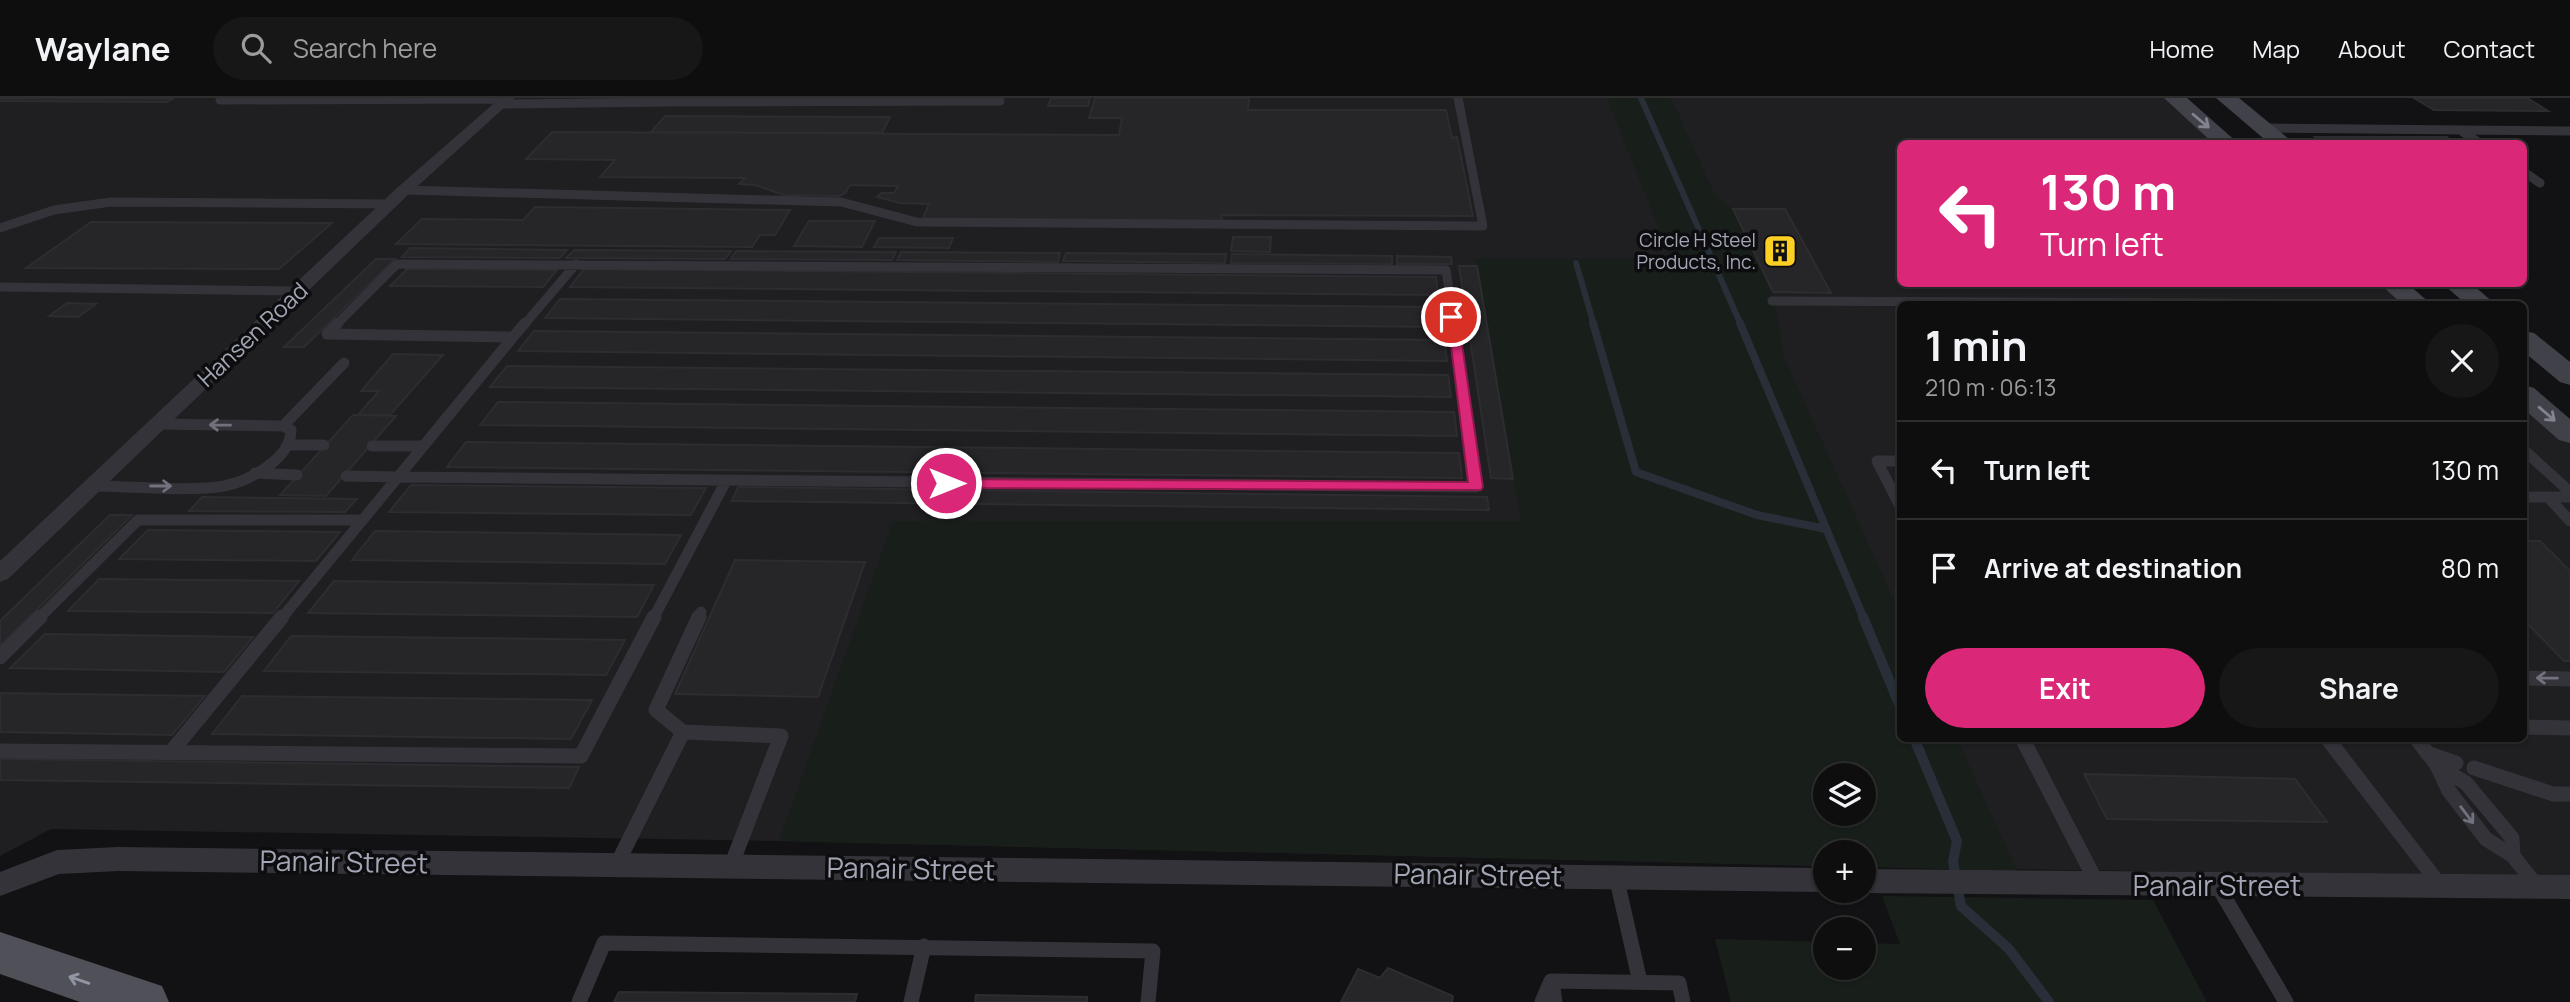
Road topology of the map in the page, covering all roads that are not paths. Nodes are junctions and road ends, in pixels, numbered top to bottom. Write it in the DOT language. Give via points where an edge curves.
graph roads {
  1 [pos="689,98"];
  2 [pos="1458,98"];
  3 [pos="2174,98"];
  4 [pos="2227,98"];
  5 [pos="220,100"];
  6 [pos="505,100"];
  7 [pos="1000,101"];
  8 [pos="673,102"];
  9 [pos="2265,128"];
  10 [pos="2460,130"];
  11 [pos="2570,131"];
  12 [pos="2223,140"];
  13 [pos="2279,140"];
  14 [pos="2475,140"];
  15 [pos="2527,174"];
  16 [pos="2540,183"];
  17 [pos="404,190"];
  18 [pos="390,204"];
  19 [pos="0,228"];
  20 [pos="576,264"];
  21 [pos="0,287"];
  22 [pos="2397,287"];
  23 [pos="2460,287"];
  24 [pos="298,291"];
  25 [pos="1772,301"];
  26 [pos="2413,301"];
  27 [pos="2478,301"];
  28 [pos="1897,302"];
  29 [pos="513,337"];
  30 [pos="2527,341"];
  31 [pos="344,363"];
  32 [pos="2570,376"];
  33 [pos="2527,397"];
  34 [pos="157,424"];
  35 [pos="283,426"];
  36 [pos="2570,434"];
  37 [pos="288,445"];
  38 [pos="324,445"];
  39 [pos="372,446"];
  40 [pos="422,446"];
  41 [pos="2527,453"];
  42 [pos="1897,461"];
  43 [pos="254,473"];
  44 [pos="297,475"];
  45 [pos="346,476"];
  46 [pos="397,477"];
  47 [pos="726,481"];
  48 [pos="93,486"];
  49 [pos="2570,495"];
  50 [pos="2527,496"];
  51 [pos="2548,497"];
  52 [pos="1897,500"];
  53 [pos="2565,510"];
  54 [pos="362,520"];
  55 [pos="2570,521"];
  56 [pos="0,574"];
  57 [pos="701,612"];
  58 [pos="0,657"];
  59 [pos="2527,678"];
  60 [pos="2570,679"];
  61 [pos="2527,727"];
  62 [pos="2570,728"];
  63 [pos="683,732"];
  64 [pos="2024,742"];
  65 [pos="2330,742"];
  66 [pos="2419,742"];
  67 [pos="0,751"];
  68 [pos="171,752"];
  69 [pos="2432,759"];
  70 [pos="2456,763"];
  71 [pos="2473,768"];
  72 [pos="2570,794"];
  73 [pos="617,864"];
  74 [pos="731,866"];
  75 [pos="1616,876"];
  76 [pos="1813,880"];
  77 [pos="1876,881"];
  78 [pos="2216,883"];
  79 [pos="0,884"];
  80 [pos="2086,885"];
  81 [pos="2440,886"];
  82 [pos="2537,886"];
  83 [pos="2570,887"];
  84 [pos="924,946"];
  85 [pos="0,953"];
  86 [pos="1552,981"];
  87 [pos="1640,982"];
  88 [pos="144,1002"];
  89 [pos="579,1002"];
  90 [pos="911,1002"];
  91 [pos="1148,1002"];
  92 [pos="1542,1002"];
  93 [pos="1555,1002"];
  94 [pos="1683,1002"];
  95 [pos="2286,1002"];
  1 -- 8 [label="lane"];
  2 -- 17 [label="lane" via="1483,226 917,222 841,202"];
  3 -- 12 [label="main road, one-way"];
  4 -- 9 [label="main road"];
  5 -- 6 [label="lane"];
  6 -- 8 [label="lane"];
  6 -- 17 [label="street, Hansen Road"];
  7 -- 8 [label="lane"];
  9 -- 10 [label="lane"];
  9 -- 13 [label="main road"];
  10 -- 11 [label="lane"];
  10 -- 14 [label="lane"];
  15 -- 16 [label="lane"];
  17 -- 18 [label="street, Hansen Road"];
  18 -- 19 [label="lane" via="111,202 65,206"];
  18 -- 24 [label="street, Hansen Road"];
  20 -- 29 [label="lane"];
  20 -- 29 [label="lane" via="397,264 327,334"];
  20 -- 47 [label="lane" via="1446,270 1476,487"];
  21 -- 24 [label="lane"];
  22 -- 26 [label="main road"];
  23 -- 27 [label="main road"];
  24 -- 34 [label="street, Hansen Road"];
  25 -- 28 [label="lane"];
  29 -- 40 [label="lane"];
  30 -- 32 [label="main road"];
  31 -- 35 [label="lane"];
  33 -- 36 [label="main road, one-way"];
  35 -- 34 [label="lane, one-way"];
  34 -- 48 [label="street, Hansen Road"];
  35 -- 37 [label="lane" via="291,430"];
  37 -- 38 [label="lane"];
  37 -- 43 [label="lane"];
  39 -- 40 [label="lane"];
  40 -- 46 [label="lane"];
  41 -- 49 [label="lane"];
  42 -- 52 [label="lane" via="1877,461"];
  43 -- 44 [label="lane"];
  48 -- 43 [label="lane, one-way" via="222,486"];
  45 -- 46 [label="lane"];
  46 -- 47 [label="lane"];
  46 -- 54 [label="lane"];
  47 -- 68 [label="lane" via="581,755"];
  48 -- 56 [label="street, Hansen Road"];
  49 -- 51 [label="lane"];
  50 -- 51 [label="lane"];
  51 -- 53 [label="lane"];
  53 -- 55 [label="lane"];
  54 -- 58 [label="lane" via="138,520"];
  54 -- 68 [label="lane"];
  57 -- 63 [label="lane" via="656,710"];
  60 -- 59 [label="lane, one-way"];
  61 -- 62 [label="lane"];
  63 -- 73 [label="lane"];
  63 -- 74 [label="lane" via="781,736"];
  64 -- 80 [label="lane"];
  65 -- 81 [label="lane"];
  66 -- 69 [label="lane"];
  67 -- 68 [label="lane"];
  69 -- 70 [label="lane"];
  69 -- 82 [label="lane, one-way" via="2449,791 2486,839 2513,856"];
  71 -- 72 [label="lane"];
  73 -- 74 [label="street, Panair Street"];
  73 -- 79 [label="street, Panair Street" via="118,859 57,862"];
  74 -- 75 [label="street, Panair Street"];
  75 -- 76 [label="street, Panair Street"];
  75 -- 87 [label="lane"];
  77 -- 80 [label="street, Panair Street"];
  78 -- 80 [label="street, Panair Street"];
  78 -- 81 [label="street, Panair Street"];
  78 -- 95 [label="lane"];
  81 -- 82 [label="street, Panair Street"];
  82 -- 83 [label="street, Panair Street"];
  84 -- 89 [label="lane" via="604,943"];
  84 -- 90 [label="lane"];
  84 -- 91 [label="lane" via="1153,951"];
  88 -- 85 [label="main road, one-way"];
  86 -- 87 [label="lane"];
  86 -- 92 [label="lane"];
  86 -- 93 [label="lane"];
  87 -- 94 [label="lane" via="1679,983"];
}
